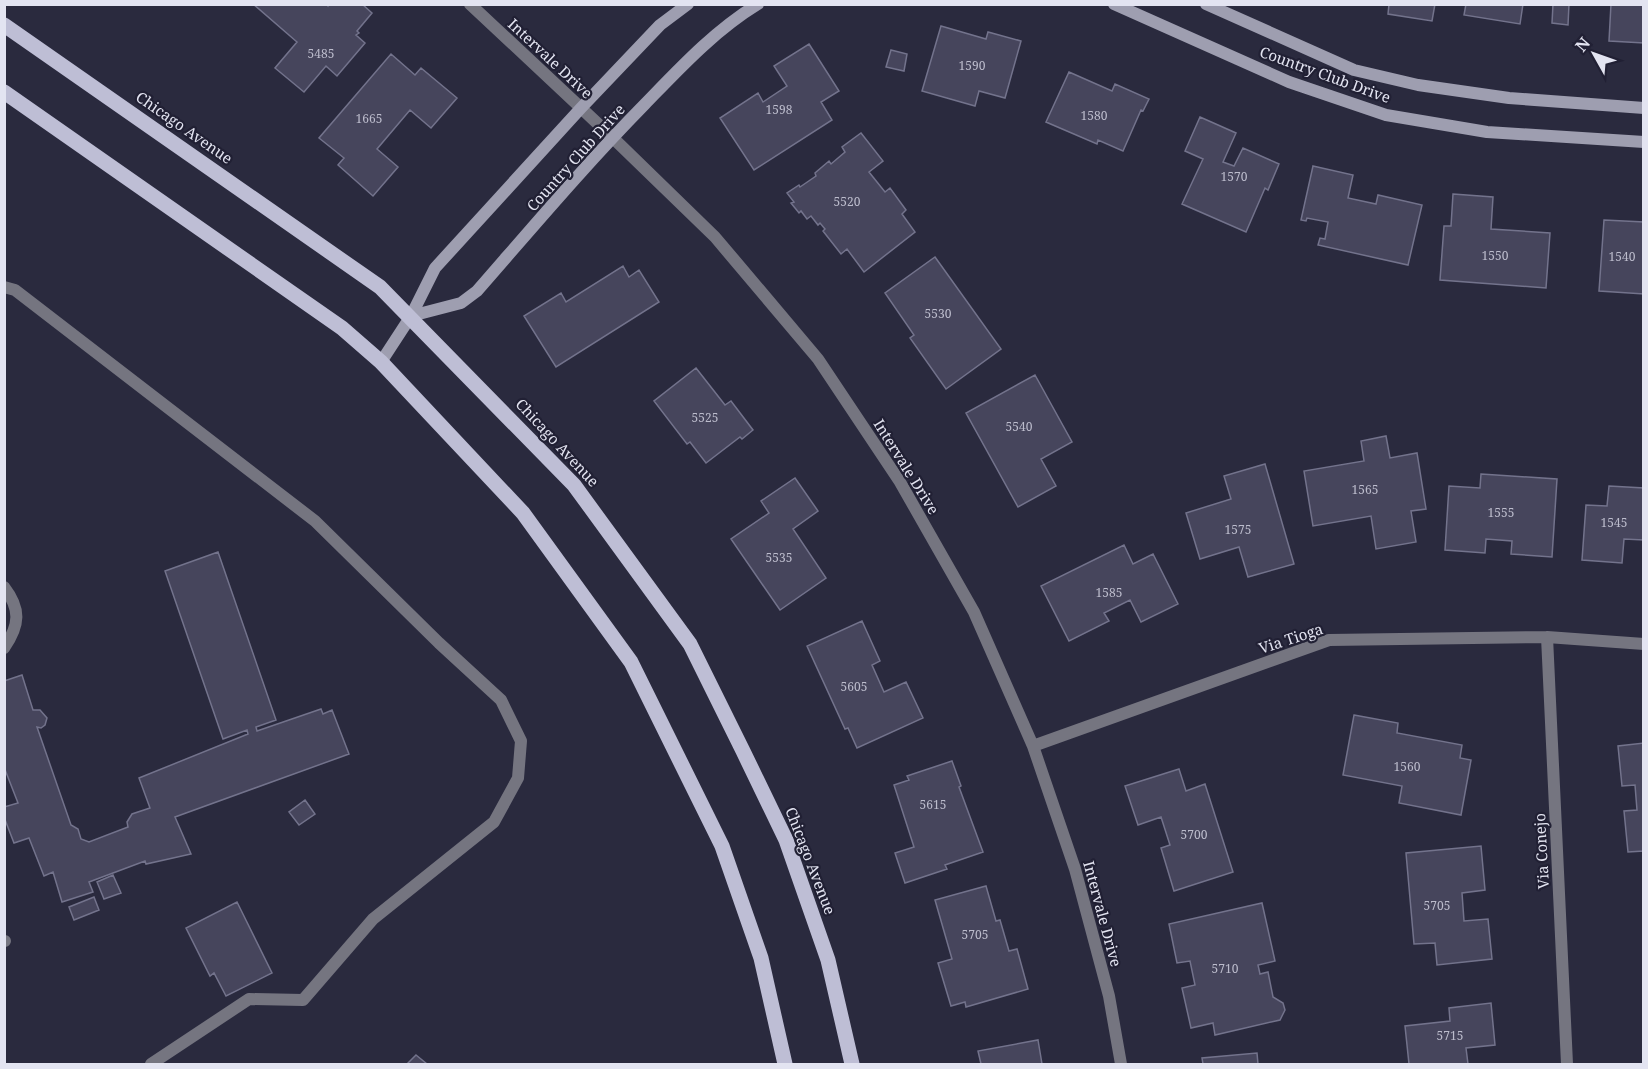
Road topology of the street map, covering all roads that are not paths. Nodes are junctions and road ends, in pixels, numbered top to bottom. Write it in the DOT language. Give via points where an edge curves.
graph roads {
  1 [pos="470,4"];
  2 [pos="688,4"];
  3 [pos="758,4"];
  4 [pos="1114,4"];
  5 [pos="1206,4"];
  6 [pos="4,25"];
  7 [pos="4,92"];
  8 [pos="581,108"];
  9 [pos="1644,108"];
  10 [pos="612,137"];
  11 [pos="1644,142"];
  12 [pos="4,287"];
  13 [pos="411,316"];
  14 [pos="381,362"];
  15 [pos="4,587"];
  16 [pos="1547,637"];
  17 [pos="1644,644"];
  18 [pos="4,648"];
  19 [pos="1033,746"];
  20 [pos="150,1065"];
  21 [pos="785,1065"];
  22 [pos="852,1065"];
  23 [pos="1121,1065"];
  24 [pos="1567,1065"];
  1 -- 8 [label="street, Intervale Drive"];
  2 -- 8 [label="street, Country Club Drive" via="660,25"];
  3 -- 10 [label="street, Country Club Drive" via="735,18 687,60"];
  4 -- 11 [label="street, Country Club Drive" via="1289,82 1386,115 1487,132"];
  5 -- 9 [label="street, Country Club Drive" via="1354,70 1418,85 1509,98"];
  6 -- 13 [label="main road, Chicago Avenue" via="315,240 380,287"];
  7 -- 14 [label="main road" via="280,283"];
  8 -- 10 [label="street, Intervale Drive"];
  8 -- 13 [label="street, Country Club Drive" via="435,268"];
  10 -- 13 [label="street, Country Club Drive" via="477,291 461,303"];
  10 -- 19 [label="street, Intervale Drive" via="715,237 818,359 900,482 968,602"];
  12 -- 20 [label="street" via="15,290 315,521 501,700 521,741 518,778 494,822 373,918 303,1000 249,999"];
  13 -- 14 [label="street, Country Club Drive"];
  13 -- 22 [label="main road, Chicago Avenue" via="574,485 690,644 786,840 828,960"];
  14 -- 21 [label="main road" via="524,513 631,662 722,846 761,958"];
  15 -- 18 [label="street" via="14,600 18,619"];
  16 -- 17 [label="street, Via Tioga"];
  16 -- 19 [label="street, Via Tioga" via="1329,640"];
  16 -- 24 [label="street, Via Conejo"];
  19 -- 23 [label="street, Intervale Drive" via="1075,869 1109,996"];
}
